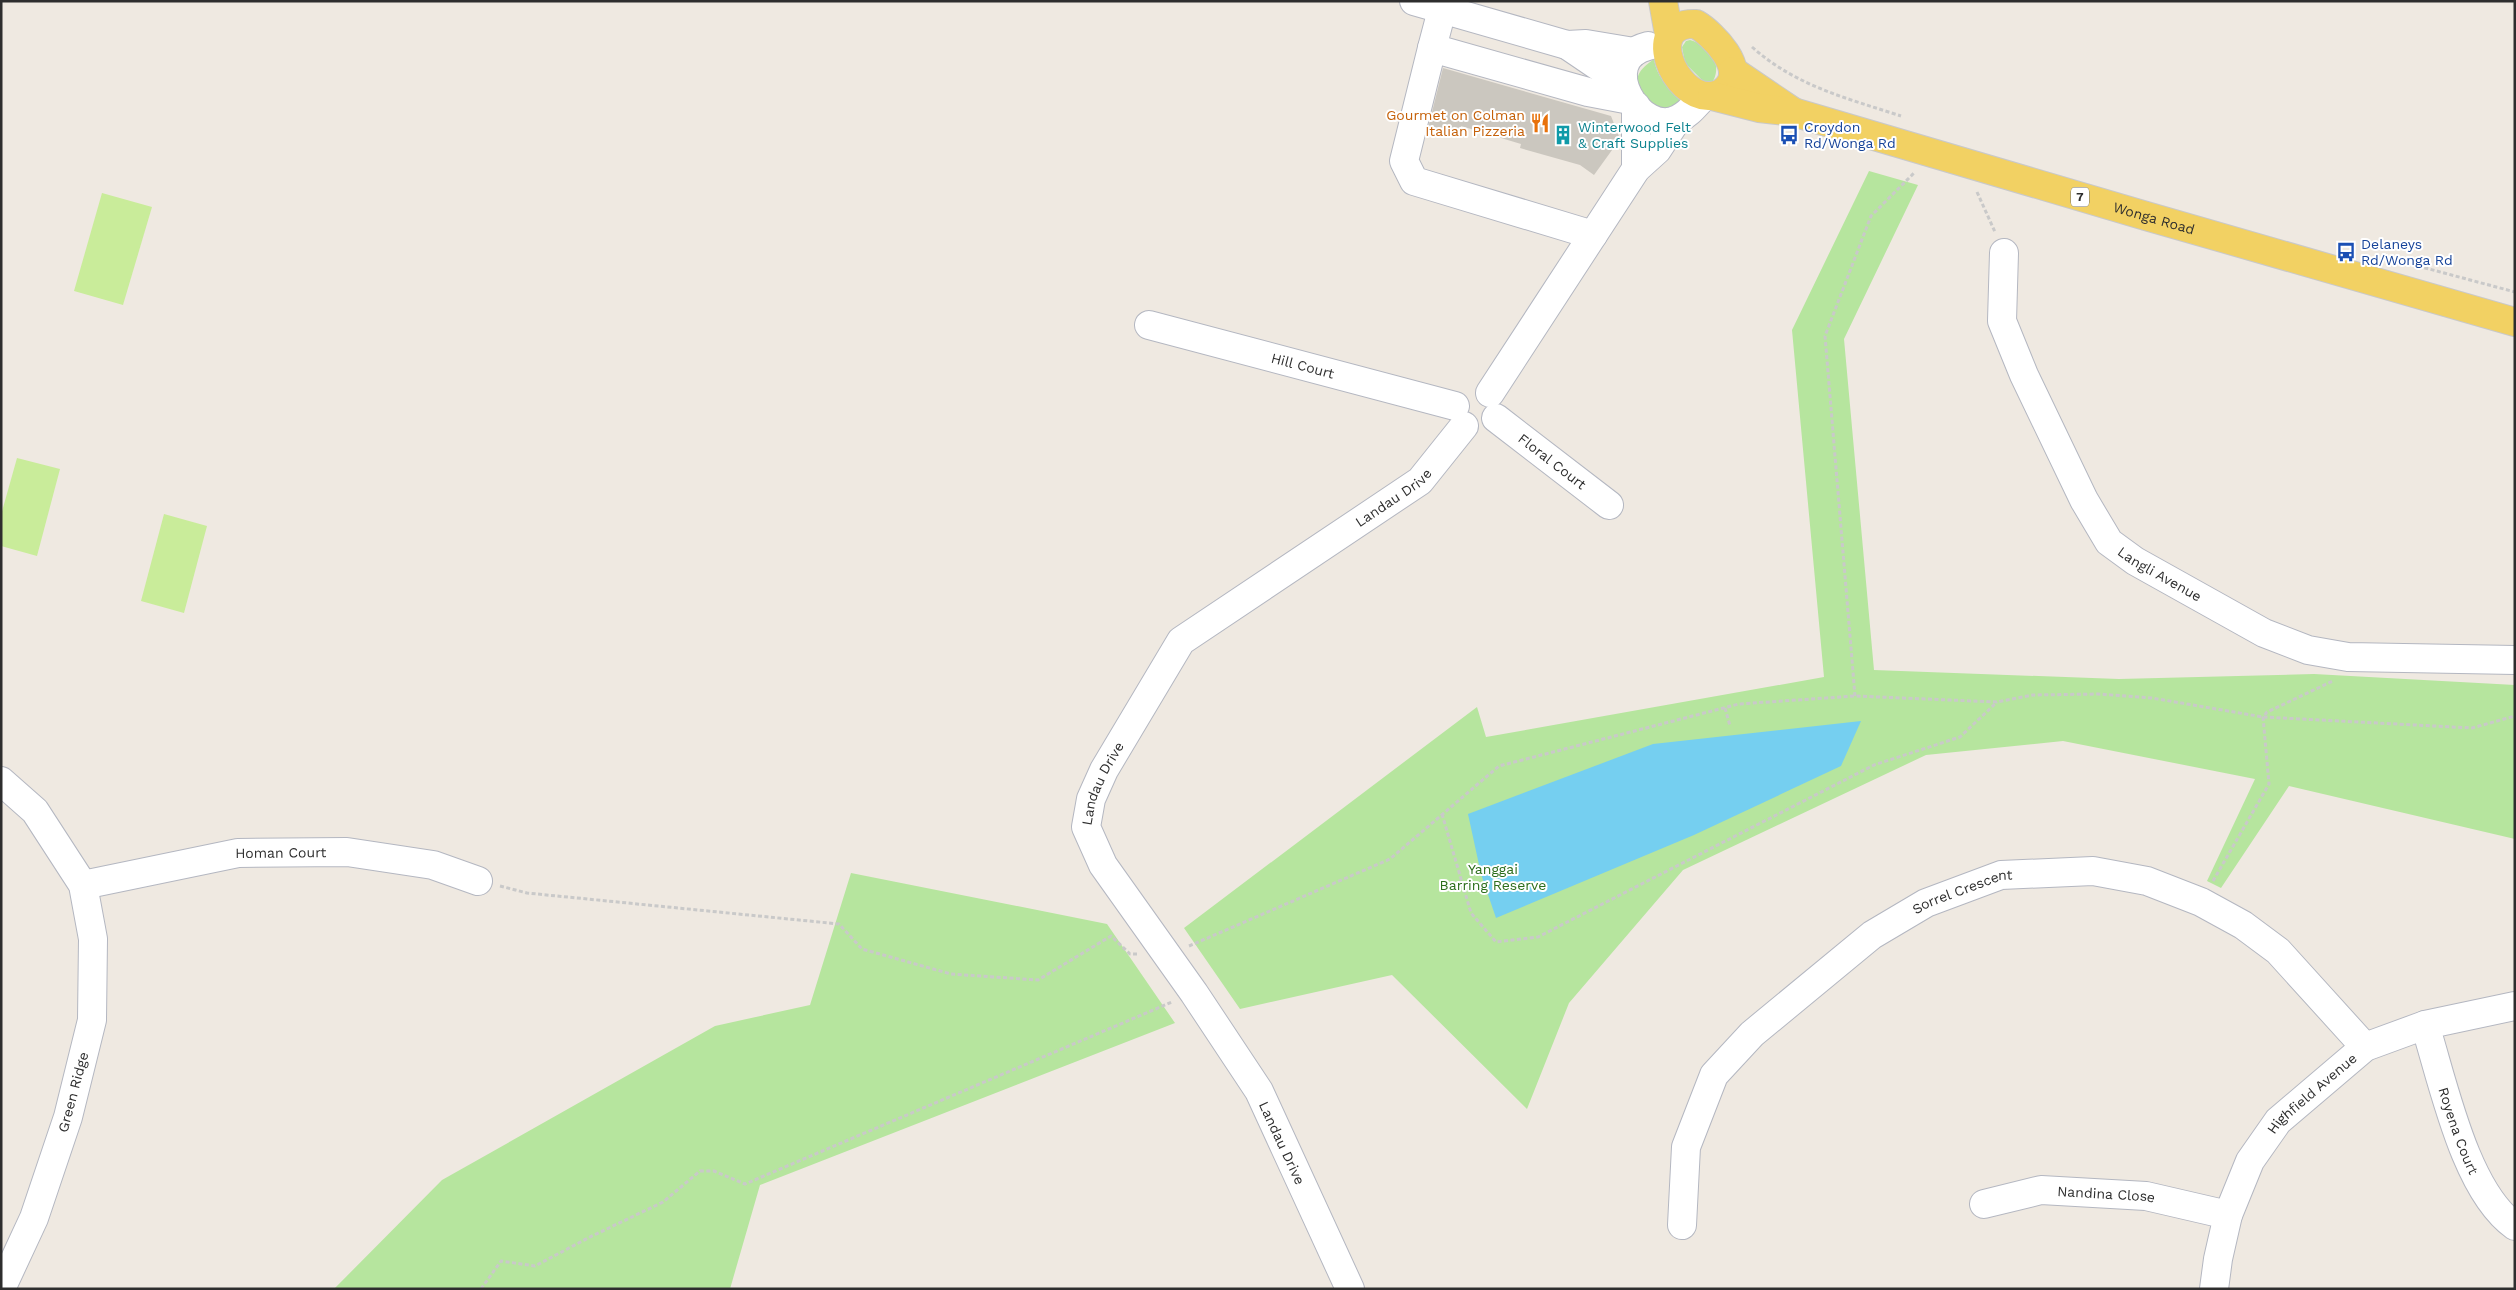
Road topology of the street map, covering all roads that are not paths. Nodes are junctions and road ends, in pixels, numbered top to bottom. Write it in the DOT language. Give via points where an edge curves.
graph roads {
  1 [pos="1414,1"];
  2 [pos="1664,1"];
  3 [pos="1682,1"];
  4 [pos="1442,10"];
  5 [pos="1696,24"];
  6 [pos="1667,40"];
  7 [pos="1567,45"];
  8 [pos="1432,48"];
  9 [pos="1634,52"];
  10 [pos="1733,71"];
  11 [pos="1630,96"];
  12 [pos="1708,96"];
  13 [pos="1793,112"];
  14 [pos="1676,121"];
  15 [pos="1636,169"];
  16 [pos="1593,235"];
  17 [pos="2004,253"];
  18 [pos="2515,322"];
  19 [pos="1149,325"];
  20 [pos="1493,405"];
  21 [pos="1460,416"];
  22 [pos="1609,505"];
  23 [pos="2515,660"];
  24 [pos="1,780"];
  25 [pos="478,880"];
  26 [pos="83,885"];
  27 [pos="2515,1006"];
  28 [pos="2424,1025"];
  29 [pos="2365,1047"];
  30 [pos="1984,1204"];
  31 [pos="2228,1215"];
  32 [pos="1682,1225"];
  33 [pos="2515,1226"];
  34 [pos="1,1288"];
  35 [pos="1350,1289"];
  36 [pos="2214,1289"];
  1 -- 4 [label="street"];
  2 -- 6 [label="main road, 7"];
  3 -- 5 [label="main road"];
  4 -- 7 [label="street"];
  4 -- 8 [label="street"];
  5 -- 6 [label="main road" via="1681,25"];
  5 -- 10 [label="main road" via="1716,40"];
  6 -- 9 [label="street"];
  6 -- 12 [label="main road, 7" via="1667,52 1681,82 1689,90"];
  7 -- 9 [label="street" via="1586,44"];
  7 -- 11 [label="street"];
  8 -- 11 [label="street" via="1588,92"];
  8 -- 16 [label="street" via="1404,161 1414,181"];
  9 -- 11 [label="street" via="1624,66"];
  10 -- 12 [label="main road" via="1726,90"];
  10 -- 13 [label="main road, Wonga Road / 7"];
  11 -- 14 [label="street" via="1653,119"];
  11 -- 15 [label="street"];
  12 -- 13 [label="main road, Wonga Road / 7"];
  12 -- 14 [label="street"];
  13 -- 18 [label="main road, Wonga Road / 7"];
  14 -- 15 [label="street" via="1657,150"];
  15 -- 16 [label="street"];
  16 -- 20 [label="street"];
  17 -- 23 [label="street, Langli Avenue" via="2002,321 2024,376 2084,500 2109,542 2135,561 2264,633 2308,650 2348,657"];
  19 -- 21 [label="street, Hill Court"];
  20 -- 21 [label="street" via="1492,424 1479,430"];
  20 -- 21 [label="street" via="1485,389 1472,388 1461,394"];
  20 -- 22 [label="street, Floral Court"];
  21 -- 35 [label="street, Landau Drive" via="1420,481 1181,641 1104,770 1091,799 1086,828 1103,865 1259,1091"];
  24 -- 26 [label="street" via="35,811"];
  25 -- 26 [label="street, Homan Court" via="434,865 337,852 238,853"];
  26 -- 34 [label="street, Green Ridge" via="93,940 92,1020 68,1117 34,1218"];
  27 -- 28 [label="street, Highfield Avenue"];
  28 -- 29 [label="street, Highfield Avenue"];
  28 -- 33 [label="street, Royena Court" via="2474,1176 2488,1198"];
  29 -- 31 [label="street, Highfield Avenue" via="2278,1120 2250,1161"];
  29 -- 32 [label="street, Sorrel Crescent" via="2278,951 2243,925 2201,902 2147,881 2093,870 2001,874 1926,903 1872,935 1752,1034 1714,1075 1686,1147"];
  30 -- 31 [label="street, Nandina Close" via="2041,1190 2146,1196"];
  31 -- 36 [label="street, Highfield Avenue"];
}
